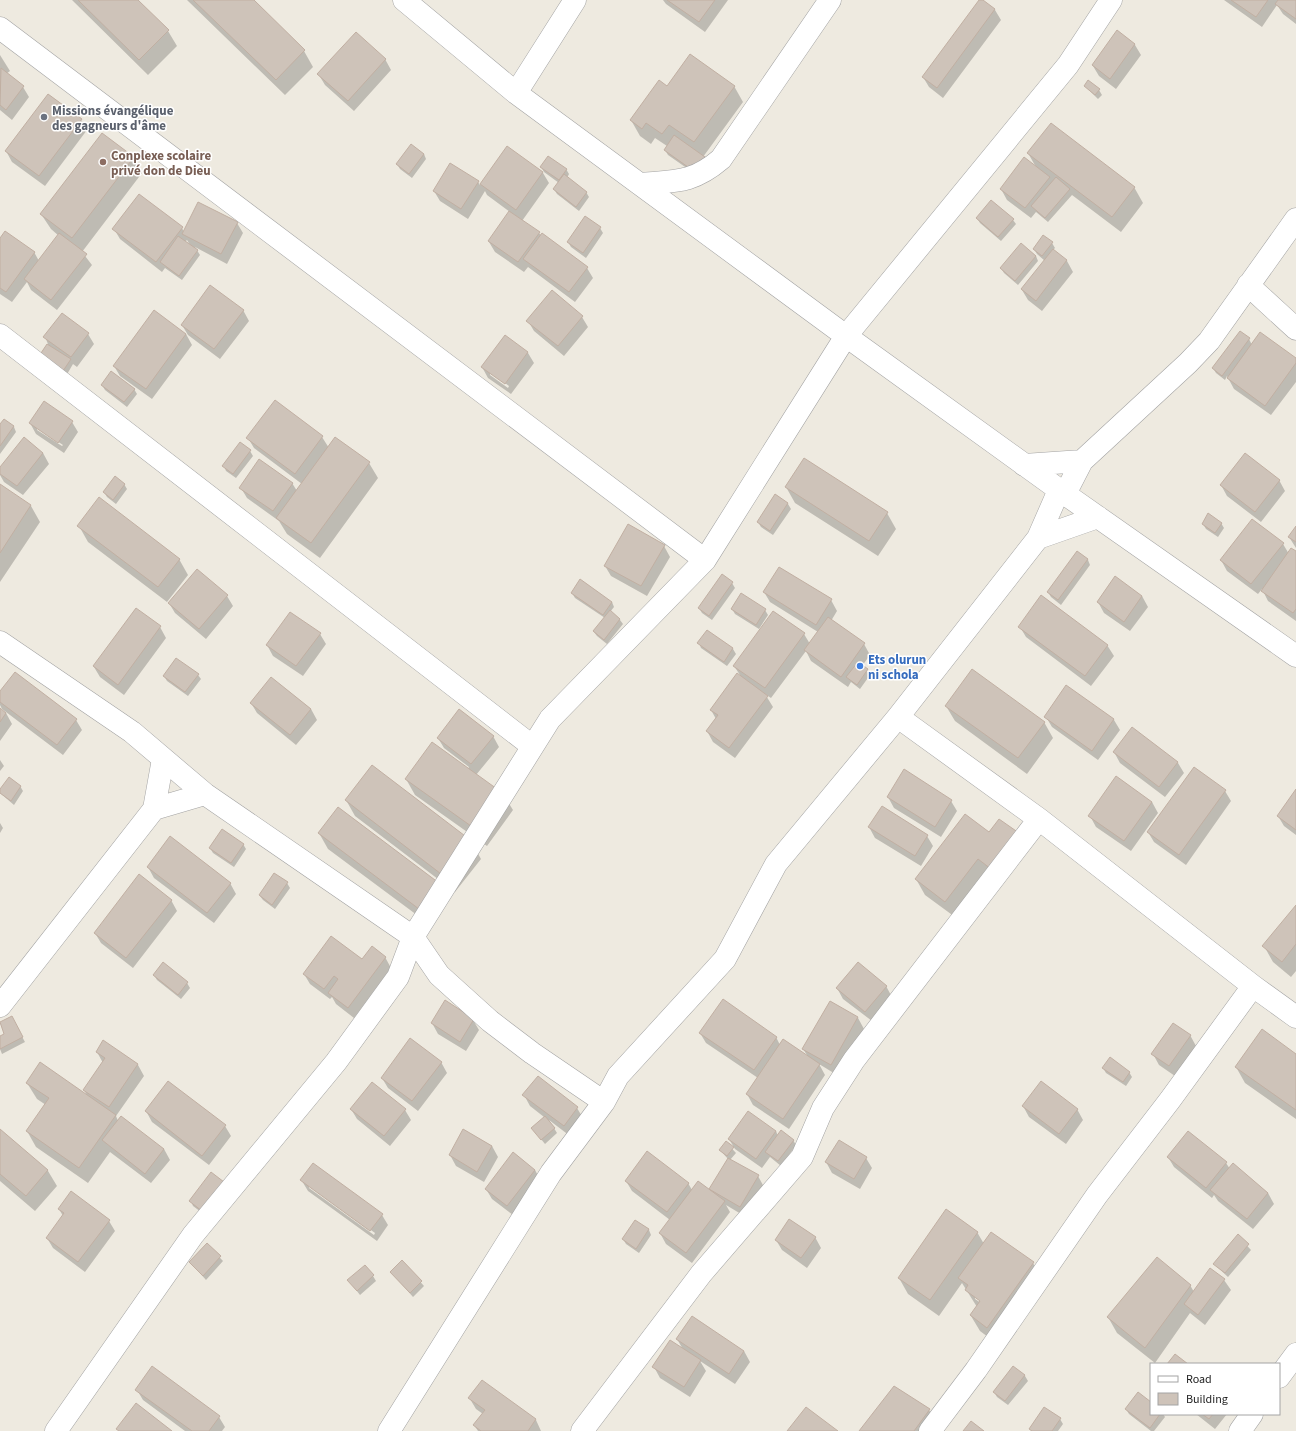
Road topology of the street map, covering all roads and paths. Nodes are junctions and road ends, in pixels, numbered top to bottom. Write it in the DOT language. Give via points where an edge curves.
graph roads {
  1 [pos="404,0"];
  2 [pos="575,0"];
  3 [pos="830,0"];
  4 [pos="1111,0"];
  5 [pos="0,28"];
  6 [pos="516,93"];
  7 [pos="641,184"];
  8 [pos="1296,219"];
  9 [pos="1248,285"];
  10 [pos="1296,329"];
  11 [pos="0,335"];
  12 [pos="846,336"];
  13 [pos="1082,461"];
  14 [pos="1024,464"];
  15 [pos="1062,492"];
  16 [pos="1098,517"];
  17 [pos="1038,538"];
  18 [pos="705,560"];
  19 [pos="0,642"];
  20 [pos="1296,656"];
  21 [pos="898,717"];
  22 [pos="532,746"];
  23 [pos="163,759"];
  24 [pos="205,794"];
  25 [pos="154,809"];
  26 [pos="1039,819"];
  27 [pos="414,937"];
  28 [pos="1253,986"];
  29 [pos="0,1006"];
  30 [pos="1296,1017"];
  31 [pos="618,1077"];
  32 [pos="570,1079"];
  33 [pos="604,1102"];
  34 [pos="1296,1354"];
  35 [pos="1280,1376"];
  36 [pos="1251,1415"];
  37 [pos="56,1431"];
  38 [pos="389,1431"];
  39 [pos="582,1431"];
  40 [pos="930,1431"];
  41 [pos="1240,1431"];
  1 -- 6 [label="street"];
  2 -- 6 [label="street"];
  3 -- 7 [label="street" via="721,159 696,177 682,181"];
  4 -- 12 [label="street" via="1068,65"];
  5 -- 18 [label="street"];
  6 -- 7 [label="street"];
  7 -- 12 [label="street"];
  8 -- 9 [label="street"];
  9 -- 10 [label="street"];
  9 -- 13 [label="street" via="1204,346"];
  11 -- 22 [label="street"];
  12 -- 14 [label="street"];
  12 -- 18 [label="street"];
  13 -- 14 [label="street"];
  13 -- 15 [label="street"];
  14 -- 15 [label="street"];
  15 -- 16 [label="street"];
  15 -- 17 [label="street"];
  16 -- 17 [label="street"];
  16 -- 20 [label="street"];
  17 -- 21 [label="street"];
  18 -- 22 [label="street" via="550,719"];
  19 -- 23 [label="street" via="132,732"];
  21 -- 26 [label="street"];
  21 -- 31 [label="street" via="776,864 725,959"];
  22 -- 27 [label="street"];
  23 -- 24 [label="street"];
  23 -- 25 [label="street"];
  24 -- 25 [label="street"];
  24 -- 27 [label="street"];
  25 -- 29 [label="street"];
  26 -- 28 [label="street"];
  26 -- 39 [label="street" via="854,1060 823,1108 802,1157 700,1274"];
  27 -- 32 [label="street" via="439,975 490,1021"];
  27 -- 37 [label="street" via="398,977 341,1056 193,1235"];
  28 -- 30 [label="street"];
  28 -- 40 [label="street" via="1097,1195 976,1370"];
  31 -- 32 [label="street" via="602,1080"];
  31 -- 33 [label="street"];
  32 -- 33 [label="street"];
  33 -- 38 [label="street" via="551,1173"];
  34 -- 35 [label="street"];
  36 -- 41 [label="street"];
}
